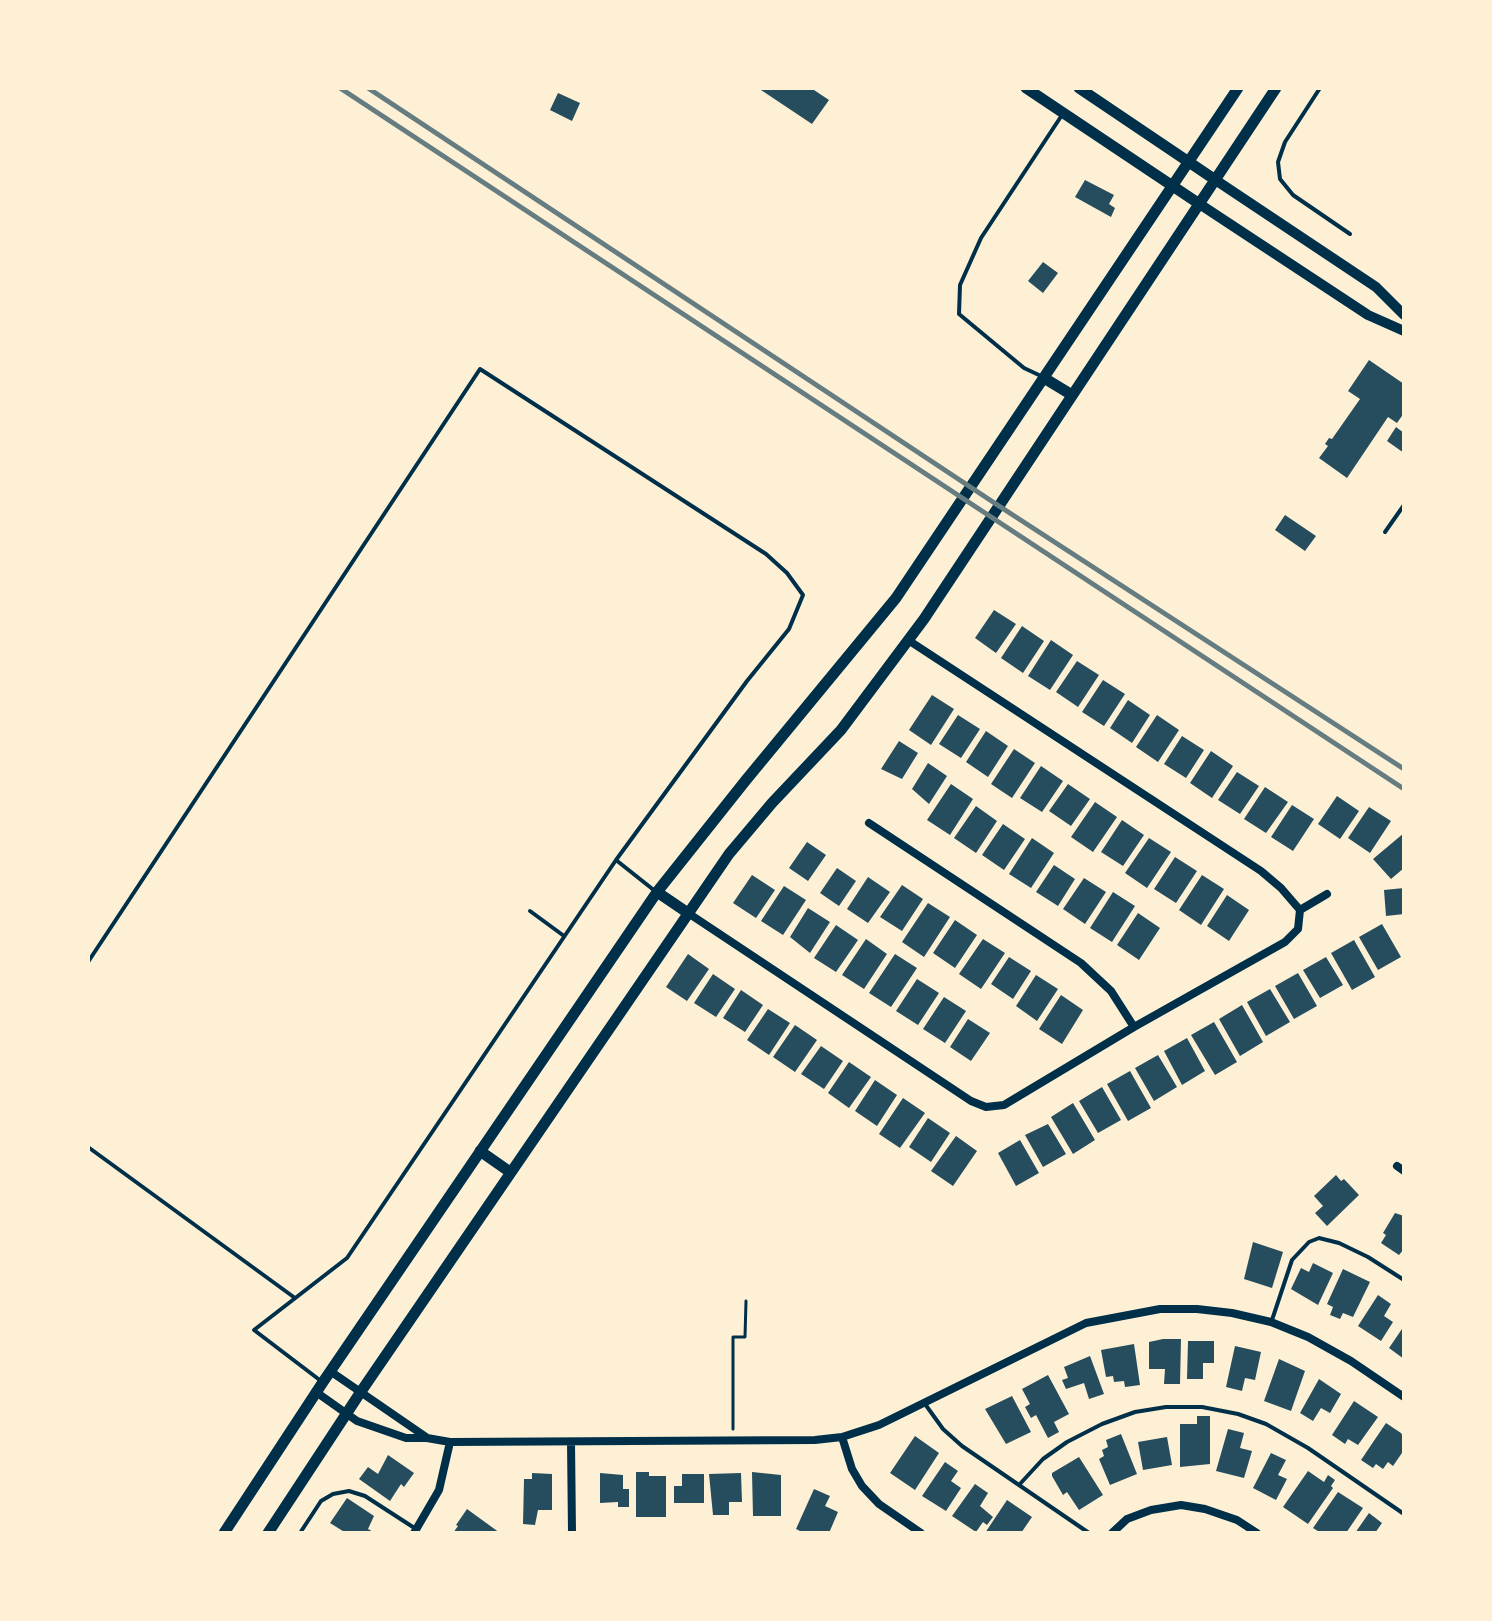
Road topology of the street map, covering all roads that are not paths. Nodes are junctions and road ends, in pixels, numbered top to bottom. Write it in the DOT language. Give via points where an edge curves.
graph roads {
  1 [pos="1026,88"];
  2 [pos="1079,88"];
  3 [pos="1238,88"];
  4 [pos="1276,88"];
  5 [pos="1320,88"];
  6 [pos="1063,113"];
  7 [pos="1189,161"];
  8 [pos="1214,179"];
  9 [pos="1173,186"];
  10 [pos="1198,203"];
  11 [pos="1350,234"];
  12 [pos="1404,315"];
  13 [pos="1404,331"];
  14 [pos="1044,378"];
  15 [pos="1072,395"];
  16 [pos="1404,505"];
  17 [pos="1385,532"];
  18 [pos="908,640"];
  19 [pos="869,823"];
  20 [pos="616,860"];
  21 [pos="657,892"];
  22 [pos="1327,894"];
  23 [pos="1300,910"];
  24 [pos="530,911"];
  25 [pos="688,913"];
  26 [pos="564,936"];
  27 [pos="88,962"];
  28 [pos="1134,1027"];
  29 [pos="88,1147"];
  30 [pos="480,1151"];
  31 [pos="510,1172"];
  32 [pos="1404,1280"];
  33 [pos="295,1298"];
  34 [pos="1271,1322"];
  35 [pos="330,1371"];
  36 [pos="319,1387"];
  37 [pos="360,1393"];
  38 [pos="1404,1397"];
  39 [pos="925,1404"];
  40 [pos="347,1415"];
  41 [pos="842,1437"];
  42 [pos="427,1438"];
  43 [pos="450,1442"];
  44 [pos="571,1442"];
  45 [pos="1019,1485"];
  46 [pos="1404,1514"];
  47 [pos="415,1531"];
  48 [pos="224,1533"];
  49 [pos="268,1533"];
  50 [pos="300,1533"];
  51 [pos="572,1533"];
  52 [pos="921,1533"];
  53 [pos="1089,1533"];
  54 [pos="1112,1533"];
  55 [pos="1257,1533"];
  1 -- 6 [label="main road"];
  2 -- 7 [label="main road"];
  3 -- 7 [label="main road"];
  4 -- 8 [label="main road"];
  5 -- 11 [label="lane" via="1285,142 1278,162 1280,179 1293,195"];
  6 -- 9 [label="main road"];
  6 -- 14 [label="lane" via="981,238 960,285 959,314 1024,368"];
  7 -- 8 [label="main road"];
  7 -- 9 [label="main road"];
  8 -- 10 [label="main road"];
  8 -- 12 [label="street" via="1376,287"];
  9 -- 10 [label="main road"];
  9 -- 14 [label="main road"];
  10 -- 13 [label="street" via="1368,315"];
  10 -- 15 [label="main road"];
  14 -- 15 [label="main road"];
  14 -- 21 [label="main road" via="896,598"];
  15 -- 18 [label="main road"];
  16 -- 17 [label="lane"];
  18 -- 23 [label="street" via="1261,871"];
  18 -- 25 [label="main road" via="841,730 729,854"];
  19 -- 28 [label="street" via="1081,963 1111,991"];
  20 -- 21 [label="lane"];
  20 -- 26 [label="lane"];
  20 -- 27 [label="lane" via="789,629 803,595 766,554 480,369"];
  21 -- 25 [label="main road"];
  21 -- 30 [label="main road"];
  22 -- 23 [label="street"];
  23 -- 28 [label="street" via="1298,929 1285,942"];
  24 -- 26 [label="lane"];
  25 -- 28 [label="street" via="986,1107 1004,1105"];
  25 -- 31 [label="main road"];
  26 -- 33 [label="lane" via="347,1258"];
  29 -- 33 [label="lane"];
  30 -- 31 [label="main road"];
  30 -- 35 [label="main road"];
  31 -- 37 [label="main road"];
  32 -- 34 [label="lane" via="1368,1257 1319,1238 1299,1249 1292,1260"];
  33 -- 36 [label="lane" via="254,1330"];
  34 -- 38 [label="street" via="1340,1355"];
  34 -- 39 [label="street" via="1197,1309 1109,1317 1054,1337"];
  35 -- 36 [label="main road"];
  35 -- 37 [label="street"];
  36 -- 40 [label="street"];
  36 -- 48 [label="main road"];
  37 -- 40 [label="main road"];
  37 -- 42 [label="street"];
  39 -- 41 [label="street"];
  39 -- 45 [label="lane" via="962,1446"];
  40 -- 42 [label="street" via="406,1438"];
  40 -- 49 [label="main road"];
  41 -- 44 [label="street"];
  41 -- 52 [label="street" via="862,1486"];
  42 -- 43 [label="street"];
  43 -- 44 [label="street"];
  43 -- 47 [label="street" via="439,1490"];
  44 -- 51 [label="street"];
  45 -- 46 [label="lane" via="1043,1459 1102,1424 1135,1412 1202,1407 1266,1424"];
  45 -- 53 [label="lane"];
  47 -- 50 [label="lane" via="365,1496 349,1491 321,1501"];
  54 -- 55 [label="street" via="1127,1519 1181,1505 1237,1520"];
}
